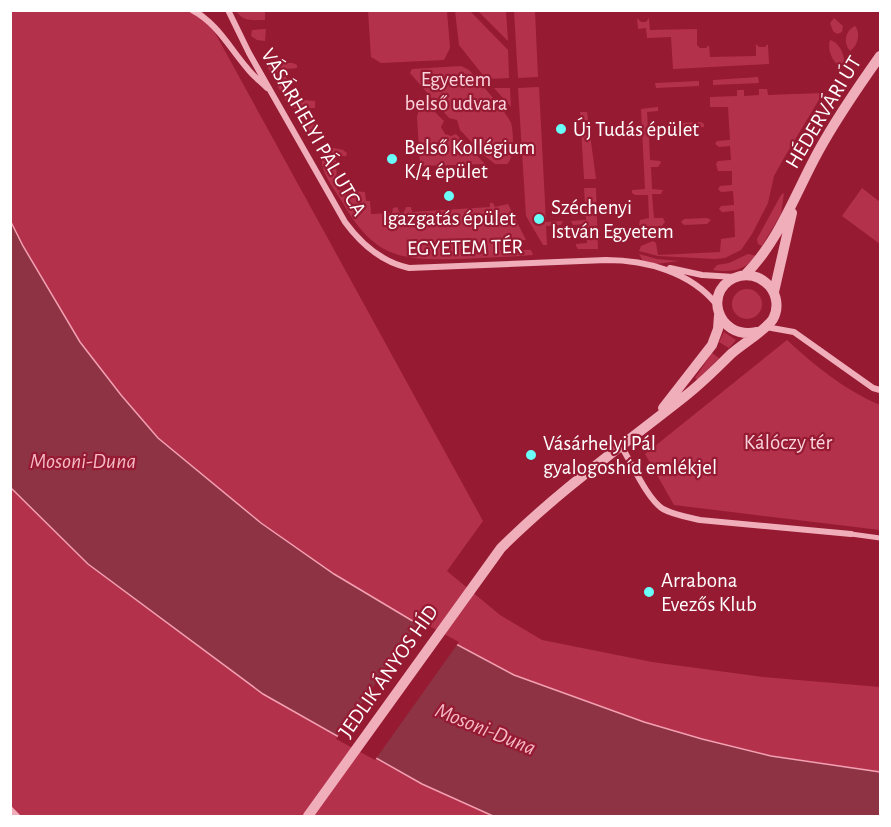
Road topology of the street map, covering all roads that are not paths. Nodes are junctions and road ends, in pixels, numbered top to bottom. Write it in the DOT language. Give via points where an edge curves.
graph roads {
  1 [pos="192,10"];
  2 [pos="228,10"];
  3 [pos="880,56"];
  4 [pos="272,92"];
  5 [pos="798,189"];
  6 [pos="385,259"];
  7 [pos="655,266"];
  8 [pos="741,276"];
  9 [pos="774,291"];
  10 [pos="718,310"];
  11 [pos="762,330"];
  12 [pos="880,390"];
  13 [pos="656,418"];
  14 [pos="621,446"];
  15 [pos="851,534"];
  16 [pos="880,538"];
  17 [pos="10,809"];
  18 [pos="17,816"];
  19 [pos="308,816"];
  1 -- 4 [label="street" via="216,27 248,70"];
  2 -- 4 [label="street, VÁSÁRHELYI PÁL UTCA"];
  3 -- 5 [label="street, HÉDERVÁRI ÚT"];
  4 -- 6 [label="street, VÁSÁRHELYI PÁL UTCA" via="345,222 361,242"];
  5 -- 8 [label="street, HÉDERVÁRI ÚT" via="765,252"];
  5 -- 9 [label="street, HÉDERVÁRI ÚT"];
  6 -- 7 [label="street, EGYETEM TÉR" via="408,268 606,260"];
  7 -- 8 [label="street, EGYETEM TÉR" via="702,275"];
  7 -- 10 [label="street, EGYETEM TÉR" via="708,295"];
  8 -- 9 [label="street" via="762,279"];
  8 -- 10 [label="street" via="722,288"];
  9 -- 11 [label="street" via="775,314"];
  10 -- 11 [label="street" via="731,329 748,334"];
  10 -- 13 [label="street" via="712,345"];
  11 -- 12 [label="street" via="794,332"];
  11 -- 13 [label="street"];
  13 -- 14 [label="street"];
  14 -- 15 [label="street" via="650,496 662,508 679,515"];
  14 -- 19 [label="street, JEDLIK ÁNYOS HÍD" via="528,521 501,548"];
  15 -- 16 [label="street"];
  17 -- 18 [label="street"];
}
